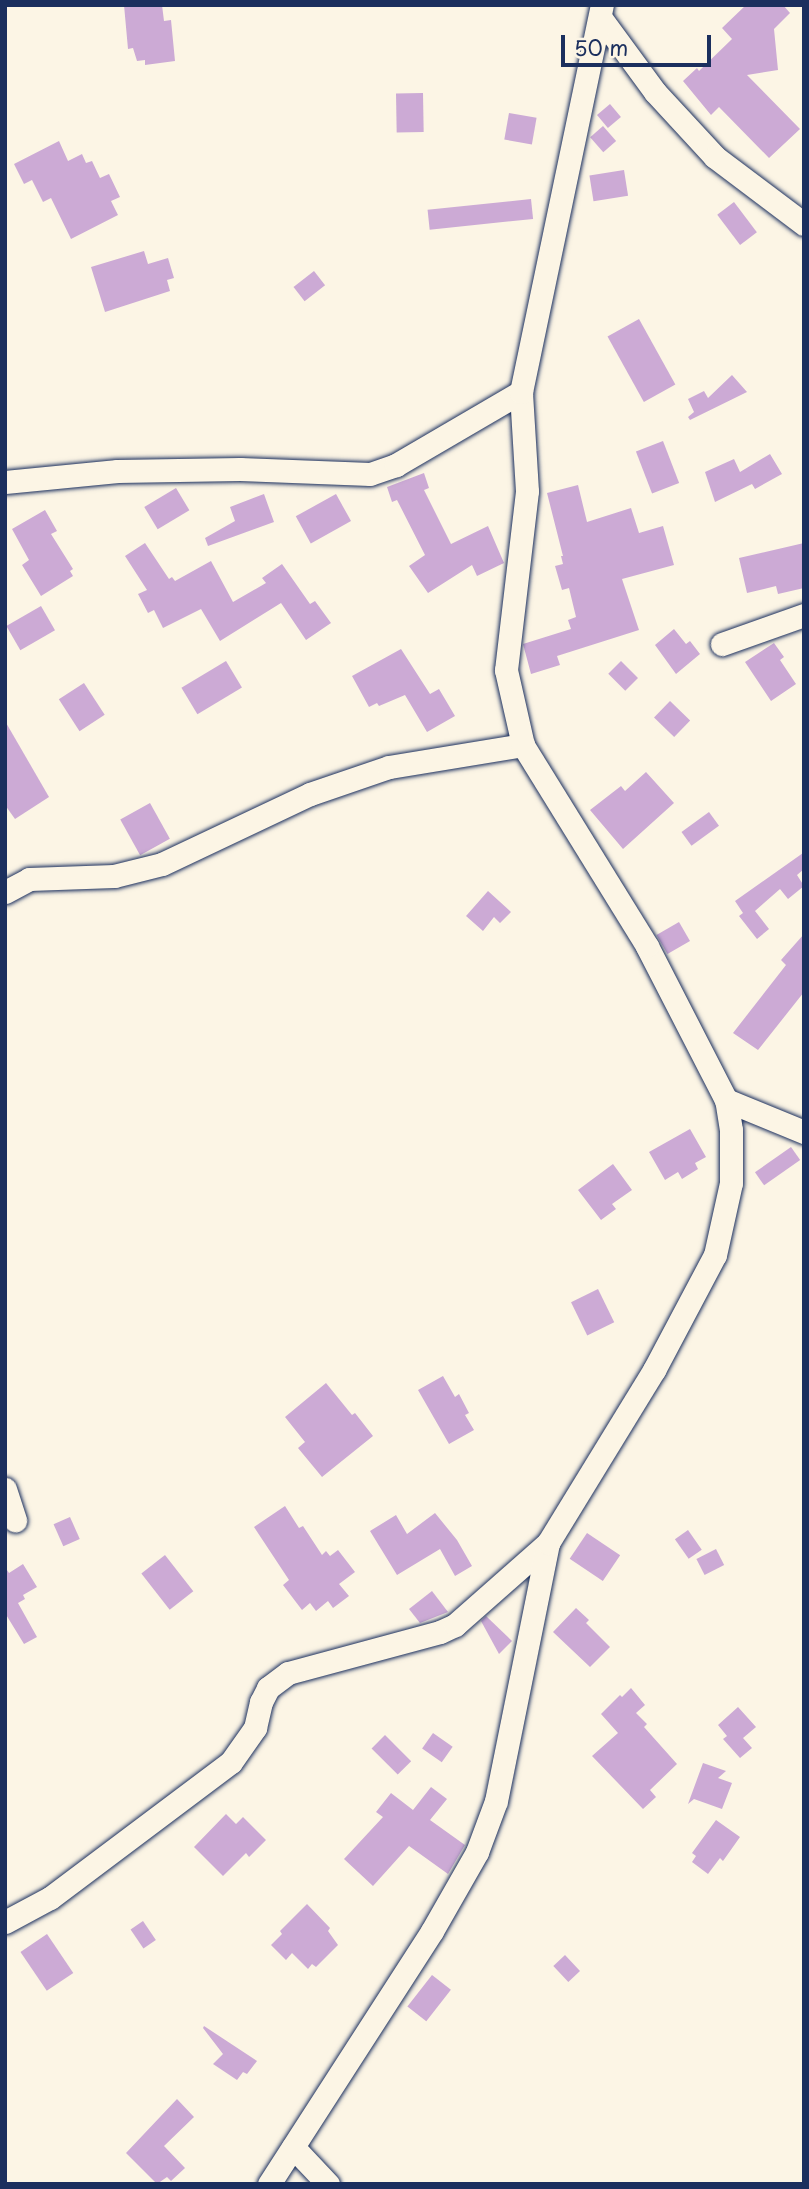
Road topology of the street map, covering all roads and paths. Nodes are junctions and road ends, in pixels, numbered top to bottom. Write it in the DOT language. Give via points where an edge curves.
graph roads {
  1 [pos="601,11"];
  2 [pos="802,219"];
  3 [pos="521,392"];
  4 [pos="5,482"];
  5 [pos="804,615"];
  6 [pos="722,644"];
  7 [pos="523,745"];
  8 [pos="5,892"];
  9 [pos="726,1100"];
  10 [pos="804,1132"];
  11 [pos="5,1489"];
  12 [pos="15,1520"];
  13 [pos="548,1543"];
  14 [pos="5,1922"];
  15 [pos="293,2147"];
  16 [pos="269,2184"];
  17 [pos="328,2184"];
  1 -- 2 [label="street" via="654,92 715,157"];
  1 -- 3 [label="street"];
  3 -- 4 [label="street" via="396,465 370,474 240,468"];
  3 -- 7 [label="street" via="527,491 506,670"];
  5 -- 6 [label="street"];
  7 -- 8 [label="street" via="389,767 310,794 162,864 114,876 29,879"];
  7 -- 9 [label="street" via="647,946"];
  9 -- 10 [label="street"];
  9 -- 13 [label="street" via="731,1129 730,1183 715,1255 654,1370"];
  11 -- 12 [label="street"];
  13 -- 14 [label="street" via="455,1625 288,1672 268,1688 255,1728 231,1762 50,1898"];
  13 -- 15 [label="street" via="496,1801 477,1852 432,1931"];
  15 -- 16 [label="street"];
  15 -- 17 [label="street"];
}
